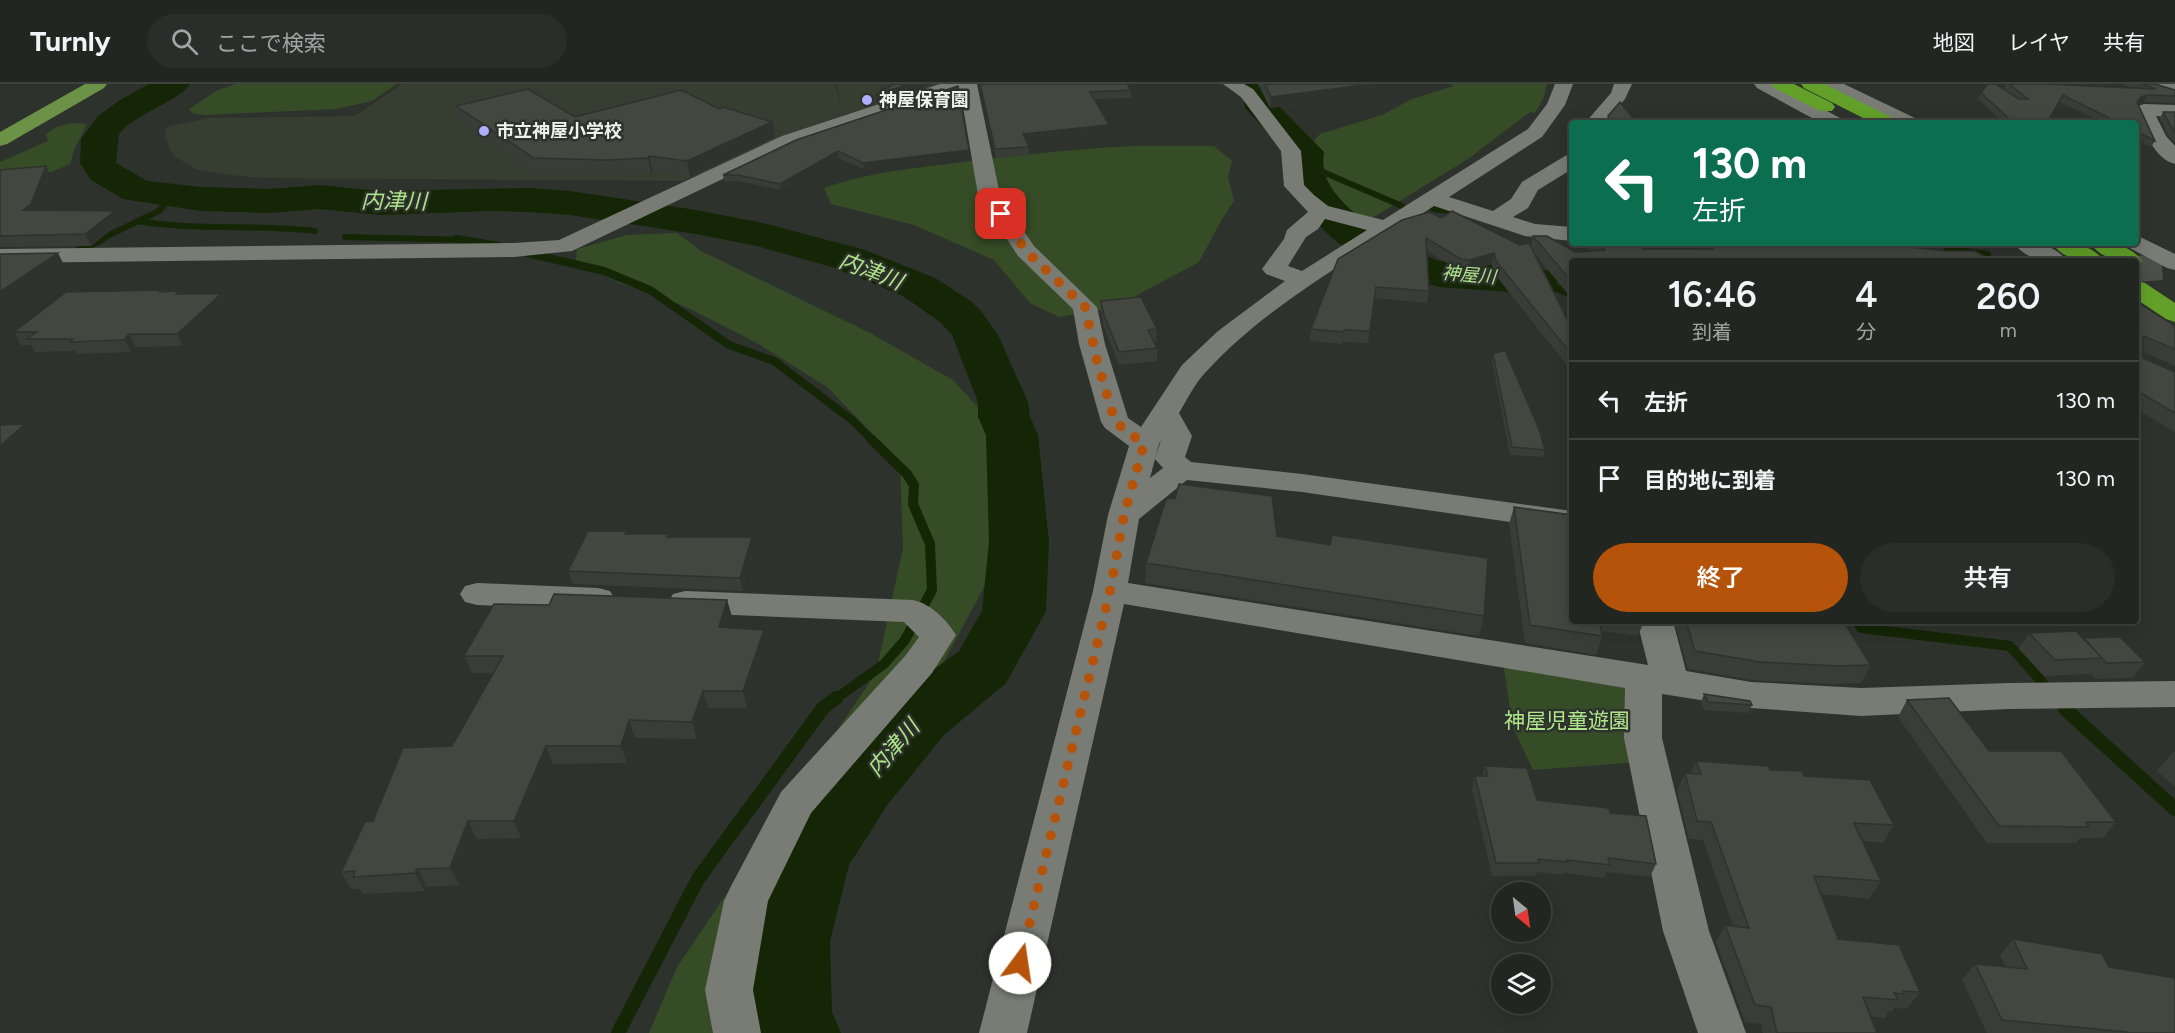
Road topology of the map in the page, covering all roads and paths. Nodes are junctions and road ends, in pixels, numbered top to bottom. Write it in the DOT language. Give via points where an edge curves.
graph roads {
  1 [pos="98,84"];
  2 [pos="957,84"];
  3 [pos="968,84"];
  4 [pos="1232,84"];
  5 [pos="1564,84"];
  6 [pos="1623,84"];
  7 [pos="1763,84"];
  8 [pos="1780,84"];
  9 [pos="1810,84"];
  10 [pos="1830,84"];
  11 [pos="2158,84"];
  12 [pos="2175,90"];
  13 [pos="2175,111"];
  14 [pos="1597,120"];
  15 [pos="1829,120"];
  16 [pos="1851,120"];
  17 [pos="1882,120"];
  18 [pos="1904,120"];
  19 [pos="2166,138"];
  20 [pos="0,140"];
  21 [pos="2175,158"];
  22 [pos="1569,162"];
  23 [pos="1433,199"];
  24 [pos="1330,213"];
  25 [pos="1497,218"];
  26 [pos="1386,228"];
  27 [pos="1533,231"];
  28 [pos="1569,234"];
  29 [pos="2139,244"];
  30 [pos="2030,246"];
  31 [pos="2068,246"];
  32 [pos="2105,246"];
  33 [pos="0,256"];
  34 [pos="1579,256"];
  35 [pos="2050,258"];
  36 [pos="2087,258"];
  37 [pos="2125,258"];
  38 [pos="2139,265"];
  39 [pos="2172,271"];
  40 [pos="1304,280"];
  41 [pos="2139,290"];
  42 [pos="2139,308"];
  43 [pos="2175,314"];
  44 [pos="2175,332"];
  45 [pos="1165,413"];
  46 [pos="1144,444"];
  47 [pos="1182,470"];
  48 [pos="1124,515"];
  49 [pos="1569,521"];
  50 [pos="1110,591"];
  51 [pos="477,594"];
  52 [pos="1655,624"];
  53 [pos="1657,680"];
  54 [pos="2175,694"];
  55 [pos="737,1033"];
  56 [pos="1003,1033"];
  57 [pos="1722,1033"];
  1 -- 20 [label="main road"];
  2 -- 33 [label="street" via="789,140 564,246 514,250"];
  3 -- 46 [label="street" via="988,195 1026,251 1085,307 1115,422"];
  4 -- 24 [label="street" via="1247,93 1291,151 1294,186 1306,200"];
  5 -- 23 [label="street" via="1556,105 1535,133"];
  6 -- 14 [label="street" via="1619,95"];
  7 -- 15 [label="street"];
  8 -- 16 [label="highway"];
  9 -- 17 [label="highway"];
  10 -- 18 [label="street"];
  11 -- 12 [label="street"];
  13 -- 19 [label="street" via="2144,110"];
  19 -- 21 [label="street"];
  22 -- 25 [label="street" via="1529,186 1520,202"];
  23 -- 25 [label="street"];
  23 -- 26 [label="street"];
  24 -- 26 [label="street"];
  24 -- 40 [label="street" via="1295,235 1274,269"];
  25 -- 27 [label="street"];
  26 -- 40 [label="street"];
  27 -- 28 [label="street"];
  27 -- 34 [label="street"];
  29 -- 39 [label="street"];
  30 -- 35 [label="street"];
  31 -- 36 [label="highway"];
  32 -- 37 [label="highway"];
  38 -- 39 [label="highway"];
  40 -- 45 [label="street" via="1227,336 1192,372"];
  41 -- 43 [label="highway"];
  42 -- 44 [label="street"];
  45 -- 46 [label="street"];
  45 -- 47 [label="street" via="1177,436 1170,459"];
  46 -- 48 [label="street"];
  47 -- 48 [label="street"];
  47 -- 49 [label="street"];
  48 -- 50 [label="street"];
  50 -- 53 [label="street"];
  50 -- 56 [label="street"];
  51 -- 55 [label="street" via="913,611 938,635 919,664 795,803 746,901 729,990"];
  52 -- 53 [label="street"];
  53 -- 54 [label="street" via="1751,695 1861,702"];
  53 -- 57 [label="street" via="1643,738 1686,931"];
}
